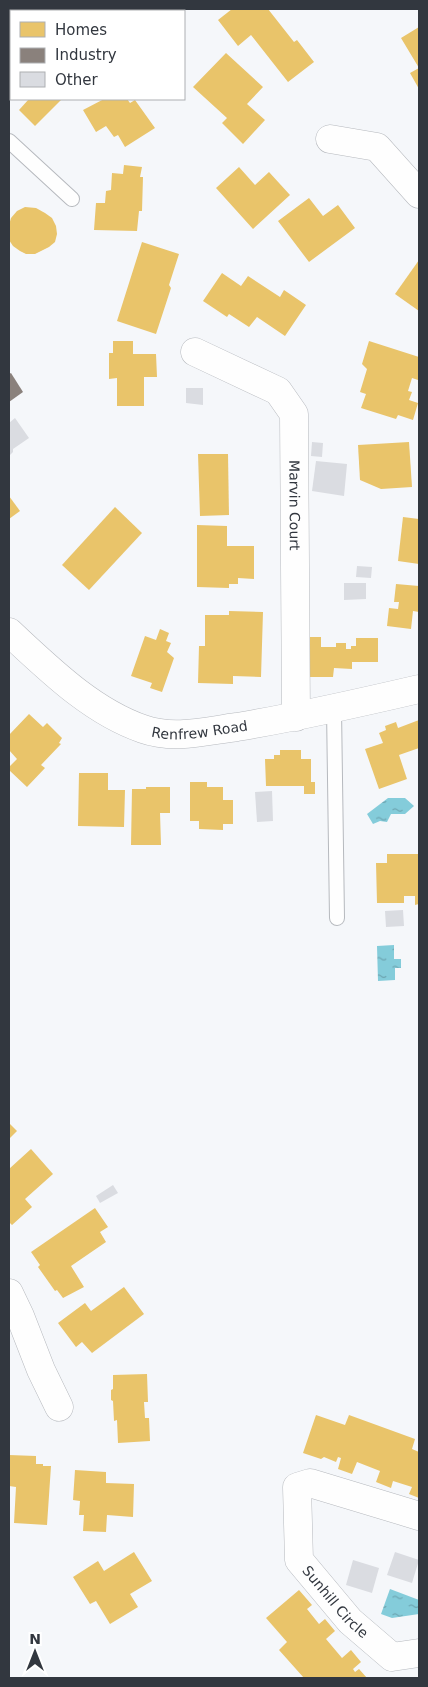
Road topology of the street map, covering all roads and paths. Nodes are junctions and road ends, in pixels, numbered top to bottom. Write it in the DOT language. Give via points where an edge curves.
graph roads {
  1 [pos="330,140"];
  2 [pos="9,142"];
  3 [pos="419,194"];
  4 [pos="72,199"];
  5 [pos="195,352"];
  6 [pos="9,632"];
  7 [pos="419,690"];
  8 [pos="334,709"];
  9 [pos="296,717"];
  10 [pos="337,918"];
  11 [pos="9,1293"];
  12 [pos="59,1407"];
  13 [pos="419,1516"];
  14 [pos="419,1653"];
  1 -- 3 [label="street" via="377,147"];
  2 -- 4 [label="lane"];
  5 -- 9 [label="street, Marvin Court" via="278,391 294,414"];
  6 -- 9 [label="street, Renfrew Road" via="57,676 114,717 145,730 179,736"];
  7 -- 8 [label="street, Renfrew Road"];
  8 -- 9 [label="street, Renfrew Road"];
  8 -- 10 [label="lane"];
  11 -- 12 [label="street"];
  13 -- 14 [label="street, Sunhill Circle" via="310,1483 297,1487 299,1560 350,1621 392,1657"];
}
